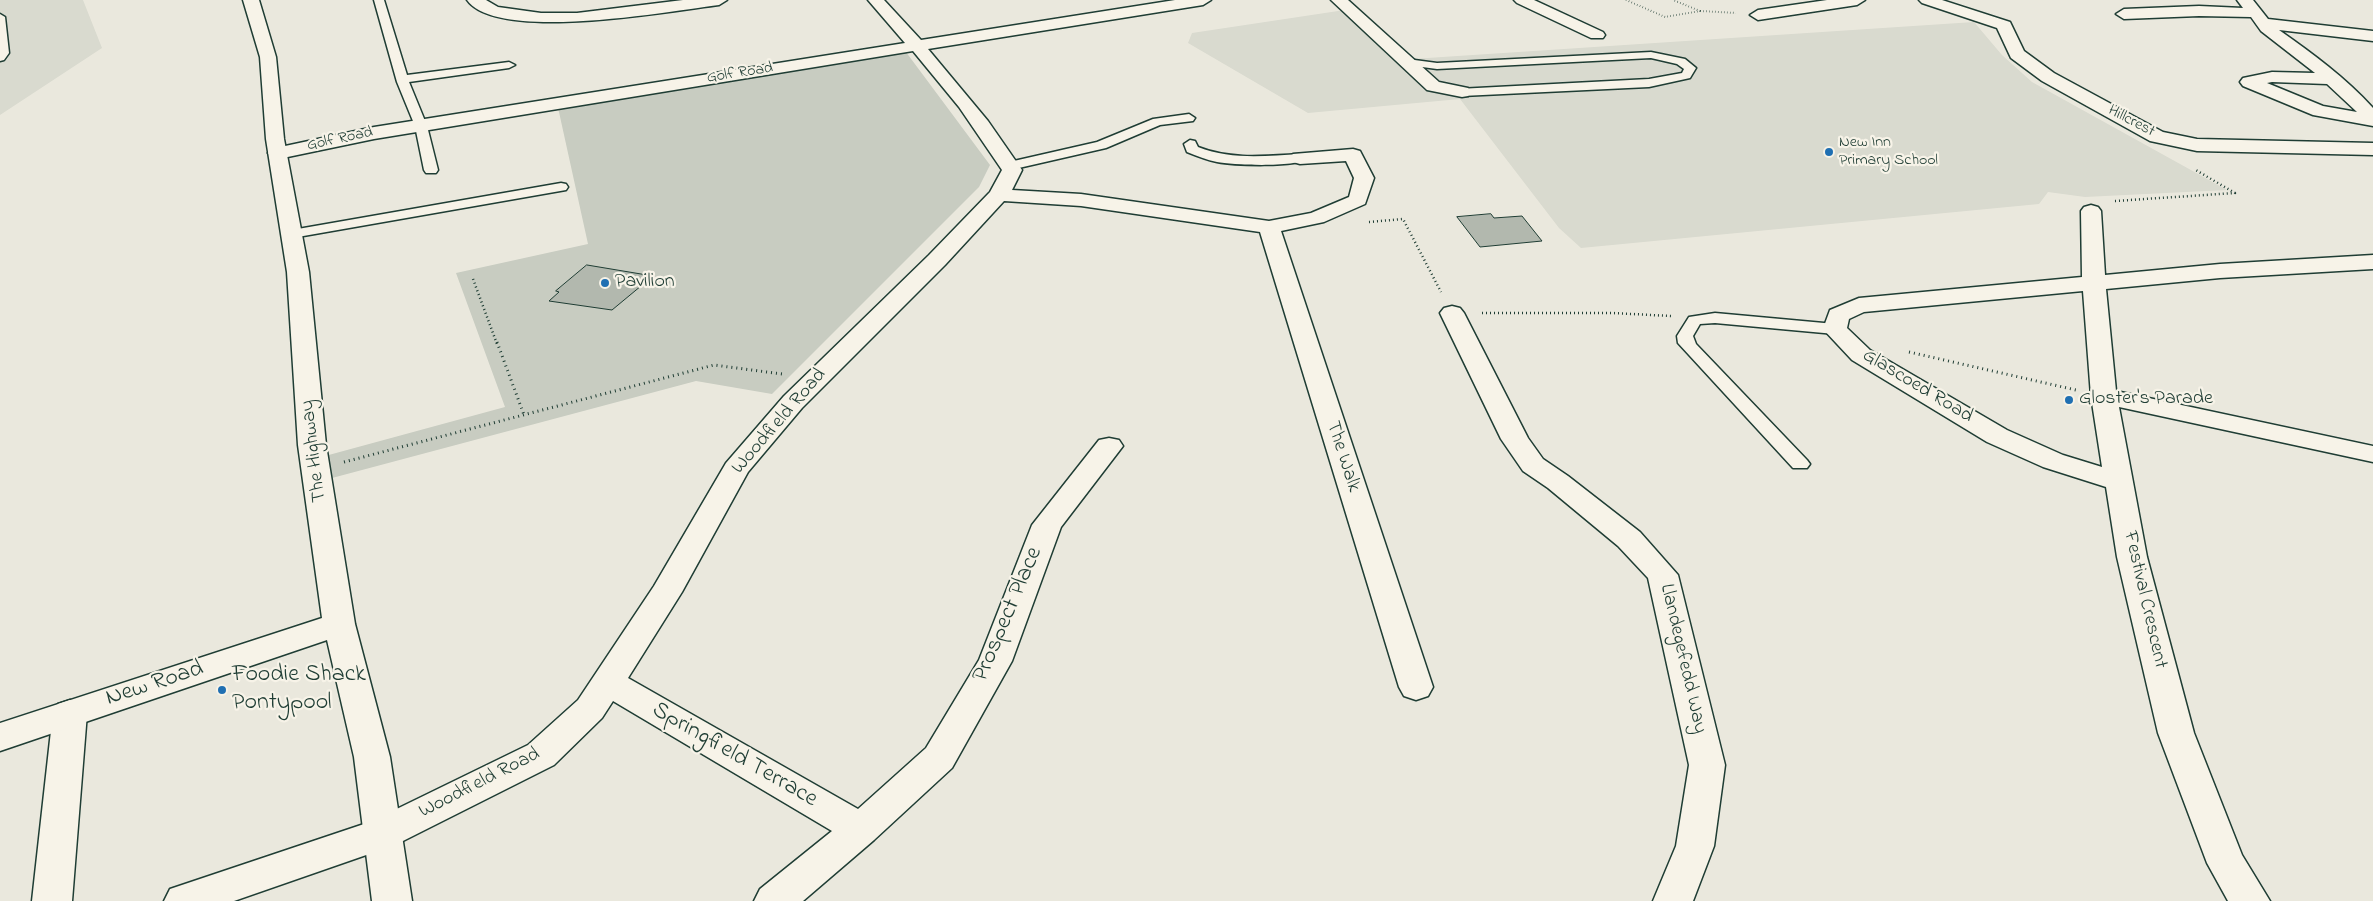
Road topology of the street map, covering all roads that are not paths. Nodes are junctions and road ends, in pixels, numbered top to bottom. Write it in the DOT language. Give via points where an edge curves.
graph roads {
  1 [pos="251,0"];
  2 [pos="379,0"];
  3 [pos="475,0"];
  4 [pos="719,0"];
  5 [pos="876,0"];
  6 [pos="1203,0"];
  7 [pos="1339,0"];
  8 [pos="1522,0"];
  9 [pos="1857,0"];
  10 [pos="1927,0"];
  11 [pos="541,4"];
  12 [pos="2255,12"];
  13 [pos="515,14"];
  14 [pos="1758,14"];
  15 [pos="2124,14"];
  16 [pos="0,18"];
  17 [pos="1597,34"];
  18 [pos="2373,36"];
  19 [pos="918,46"];
  20 [pos="0,58"];
  21 [pos="1407,62"];
  22 [pos="509,65"];
  23 [pos="2332,79"];
  24 [pos="402,80"];
  25 [pos="1462,92"];
  26 [pos="2350,95"];
  27 [pos="2373,96"];
  28 [pos="1189,118"];
  29 [pos="2373,119"];
  30 [pos="421,126"];
  31 [pos="1190,144"];
  32 [pos="2373,150"];
  33 [pos="278,153"];
  34 [pos="1300,158"];
  35 [pos="1010,166"];
  36 [pos="430,170"];
  37 [pos="561,187"];
  38 [pos="999,195"];
  39 [pos="2091,211"];
  40 [pos="1269,227"];
  41 [pos="292,234"];
  42 [pos="2373,262"];
  43 [pos="2094,284"];
  44 [pos="1452,313"];
  45 [pos="1835,329"];
  46 [pos="2104,396"];
  47 [pos="1109,446"];
  48 [pos="2373,454"];
  49 [pos="1800,464"];
  50 [pos="2119,482"];
  51 [pos="339,624"];
  52 [pos="608,682"];
  53 [pos="1416,687"];
  54 [pos="70,713"];
  55 [pos="0,737"];
  56 [pos="861,829"];
  57 [pos="382,834"];
  58 [pos="52,901"];
  59 [pos="184,901"];
  60 [pos="392,901"];
  61 [pos="774,901"];
  62 [pos="1673,901"];
  63 [pos="2250,901"];
  1 -- 33 [label="street, The Highway" via="268,57"];
  2 -- 24 [label="lane"];
  3 -- 13 [label="street" via="494,11"];
  4 -- 13 [label="street" via="577,18"];
  5 -- 19 [label="street"];
  6 -- 19 [label="street, Golf Road"];
  7 -- 21 [label="street"];
  8 -- 17 [label="street"];
  9 -- 14 [label="street"];
  10 -- 32 [label="street, Hillcrest" via="2004,25 2017,54 2048,78 2157,137 2197,145"];
  11 -- 13 [label="street"];
  12 -- 15 [label="street" via="2199,10"];
  12 -- 18 [label="street"];
  12 -- 23 [label="street"];
  16 -- 20 [label="lane" via="4,53"];
  19 -- 30 [label="street, Golf Road"];
  19 -- 35 [label="street"];
  21 -- 25 [label="street" via="1433,86"];
  21 -- 25 [label="lane" via="1437,66 1651,55 1669,57 1690,68 1686,76 1649,83"];
  22 -- 24 [label="lane"];
  23 -- 26 [label="street"];
  23 -- 29 [label="street" via="2272,78 2249,82 2320,112"];
  24 -- 30 [label="lane"];
  26 -- 27 [label="street"];
  26 -- 29 [label="street"];
  28 -- 35 [label="lane" via="1157,122 1101,145"];
  30 -- 33 [label="street, Golf Road"];
  30 -- 36 [label="lane"];
  31 -- 34 [label="lane" via="1200,153 1230,161"];
  33 -- 41 [label="street, The Highway"];
  34 -- 40 [label="street" via="1353,155 1364,178 1358,200 1318,218"];
  35 -- 38 [label="street, Woodfield Road" via="1012,170"];
  37 -- 41 [label="lane"];
  38 -- 40 [label="street" via="1081,200"];
  38 -- 52 [label="street, Woodfield Road" via="793,402 736,469 666,592"];
  39 -- 43 [label="street, Festival Crescent"];
  40 -- 53 [label="street, The Walk"];
  41 -- 51 [label="street, The Highway" via="316,470"];
  42 -- 43 [label="street" via="2220,271"];
  43 -- 45 [label="street" via="1859,305 1838,315"];
  43 -- 46 [label="street, Festival Crescent"];
  44 -- 62 [label="street, Llandegefedd Way" via="1506,423 1533,465 1629,539 1663,575 1707,766 1695,846"];
  45 -- 49 [label="lane" via="1715,318 1695,320 1685,336 1686,343"];
  45 -- 50 [label="street, Glascoed Road" via="1861,355 1997,436 2054,461"];
  46 -- 48 [label="street"];
  46 -- 50 [label="street, Festival Crescent"];
  47 -- 56 [label="street, Prospect Place" via="1047,524 995,661 938,758"];
  50 -- 63 [label="street, Festival Crescent" via="2132,557 2176,734 2226,863"];
  51 -- 54 [label="street, New Road"];
  51 -- 57 [label="street, The Highway" via="372,757"];
  52 -- 56 [label="street, Springfield Terrace"];
  52 -- 57 [label="street, Woodfield Road" via="590,709 541,755"];
  54 -- 55 [label="street, New Road"];
  54 -- 58 [label="street"];
  56 -- 61 [label="street, Prospect Place"];
  57 -- 59 [label="street, Woodfield Road"];
  57 -- 60 [label="street, The Highway"];
}
